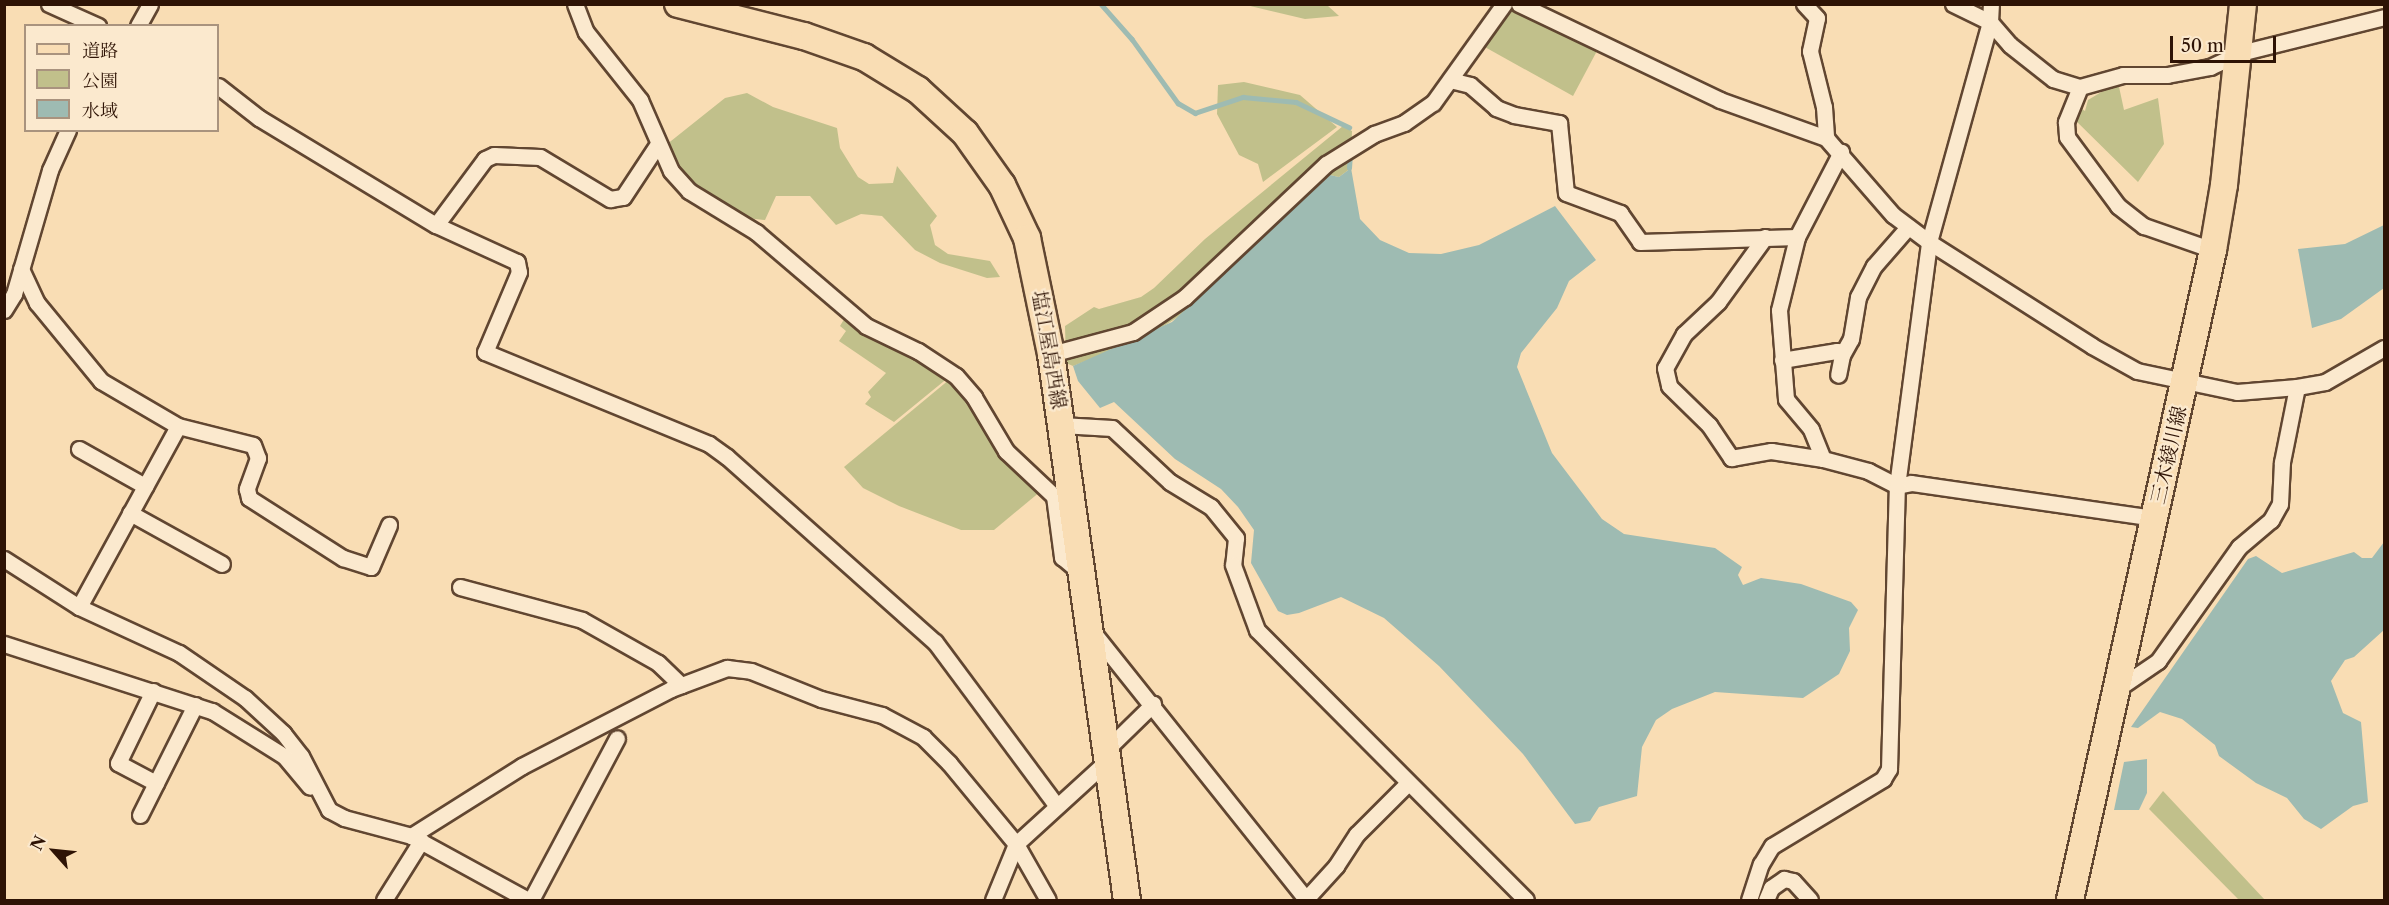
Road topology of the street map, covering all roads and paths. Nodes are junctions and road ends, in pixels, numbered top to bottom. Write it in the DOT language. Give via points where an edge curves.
graph roads {
  1 [pos="49,4"];
  2 [pos="150,4"];
  3 [pos="575,4"];
  4 [pos="678,4"];
  5 [pos="1504,4"];
  6 [pos="1519,4"];
  7 [pos="1804,4"];
  8 [pos="1953,4"];
  9 [pos="1991,4"];
  10 [pos="2243,4"];
  11 [pos="2385,16"];
  12 [pos="1990,22"];
  13 [pos="94,24"];
  14 [pos="139,24"];
  15 [pos="2240,53"];
  16 [pos="1450,80"];
  17 [pos="219,87"];
  18 [pos="2080,87"];
  19 [pos="67,132"];
  20 [pos="1826,138"];
  21 [pos="658,144"];
  22 [pos="1841,152"];
  23 [pos="436,225"];
  24 [pos="1908,227"];
  25 [pos="1765,237"];
  26 [pos="1797,237"];
  27 [pos="1929,242"];
  28 [pos="2213,250"];
  29 [pos="21,269"];
  30 [pos="4,310"];
  31 [pos="2385,348"];
  32 [pos="1051,354"];
  33 [pos="1842,355"];
  34 [pos="1782,360"];
  35 [pos="1838,375"];
  36 [pos="2186,383"];
  37 [pos="2297,387"];
  38 [pos="1061,425"];
  39 [pos="178,426"];
  40 [pos="79,448"];
  41 [pos="1823,459"];
  42 [pos="146,486"];
  43 [pos="1897,486"];
  44 [pos="130,513"];
  45 [pos="2154,518"];
  46 [pos="389,525"];
  47 [pos="4,559"];
  48 [pos="222,564"];
  49 [pos="1082,573"];
  50 [pos="460,587"];
  51 [pos="79,607"];
  52 [pos="1090,629"];
  53 [pos="6,647"];
  54 [pos="681,685"];
  55 [pos="2117,689"];
  56 [pos="153,691"];
  57 [pos="1153,704"];
  58 [pos="195,705"];
  59 [pos="617,738"];
  60 [pos="1107,755"];
  61 [pos="156,783"];
  62 [pos="1408,783"];
  63 [pos="1057,806"];
  64 [pos="329,810"];
  65 [pos="140,815"];
  66 [pos="416,838"];
  67 [pos="1016,844"];
  68 [pos="384,900"];
  69 [pos="529,900"];
  70 [pos="993,900"];
  71 [pos="1048,900"];
  72 [pos="1127,900"];
  73 [pos="1307,900"];
  74 [pos="1526,900"];
  75 [pos="1749,900"];
  76 [pos="1766,900"];
  77 [pos="1810,900"];
  78 [pos="2070,900"];
  1 -- 13 [label="street"];
  2 -- 14 [label="street"];
  3 -- 21 [label="street" via="586,32 640,100"];
  4 -- 32 [label="main road, 塩江屋島西線" via="804,36 864,57 918,90 957,126 1002,185 1027,238"];
  5 -- 16 [label="street"];
  6 -- 20 [label="street" via="1720,100"];
  7 -- 20 [label="street" via="1817,18 1810,51 1824,107"];
  8 -- 12 [label="street"];
  9 -- 12 [label="street"];
  10 -- 15 [label="main road, 三木綾川線"];
  11 -- 15 [label="street"];
  12 -- 18 [label="street" via="2010,45 2053,79"];
  12 -- 27 [label="street"];
  15 -- 18 [label="street" via="2190,72 2123,75"];
  15 -- 28 [label="main road, 三木綾川線"];
  16 -- 25 [label="street" via="1470,85 1496,108 1559,123 1566,193 1620,213 1640,242"];
  16 -- 32 [label="street" via="1433,103 1404,123 1374,135 1326,164 1185,297 1153,321 1133,332"];
  17 -- 23 [label="street" via="259,118"];
  18 -- 28 [label="street" via="2066,123 2067,137 2118,206 2144,226"];
  19 -- 29 [label="street" via="50,170"];
  20 -- 22 [label="street"];
  21 -- 23 [label="street" via="623,197 610,199 540,157 494,155 485,159"];
  21 -- 49 [label="street" via="671,171 689,191 756,232 866,326 918,351 956,376 974,397 1006,451 1054,496 1062,557"];
  22 -- 24 [label="street" via="1893,215"];
  22 -- 26 [label="street"];
  23 -- 63 [label="street" via="517,262 519,272 485,352 709,444 727,457 935,642"];
  24 -- 27 [label="street"];
  24 -- 33 [label="street" via="1874,266 1858,297 1851,339"];
  25 -- 26 [label="street"];
  25 -- 41 [label="street" via="1718,302 1683,334 1665,368 1665,376 1682,401 1709,424 1731,458 1771,451"];
  26 -- 34 [label="street" via="1779,310"];
  27 -- 36 [label="street" via="2091,346 2137,371"];
  27 -- 43 [label="street"];
  28 -- 36 [label="main road, 三木綾川線"];
  29 -- 30 [label="street"];
  29 -- 39 [label="street" via="37,303 101,381"];
  31 -- 37 [label="street" via="2325,382"];
  32 -- 38 [label="main road, 塩江屋島西線"];
  33 -- 34 [label="street" via="1829,350 1800,360"];
  33 -- 35 [label="street"];
  34 -- 41 [label="street" via="1785,399 1810,429"];
  36 -- 37 [label="street" via="2237,392"];
  36 -- 45 [label="main road, 三木綾川線"];
  37 -- 55 [label="street" via="2282,462 2280,504 2271,520 2239,547 2158,661"];
  38 -- 49 [label="main road, 塩江屋島西線"];
  38 -- 62 [label="street" via="1112,428 1170,482 1211,507 1236,538 1233,565 1257,630"];
  39 -- 42 [label="street"];
  39 -- 46 [label="street" via="253,445 258,458 247,489 249,498 343,558 371,567"];
  40 -- 42 [label="street"];
  41 -- 43 [label="street" via="1868,471"];
  42 -- 44 [label="street"];
  43 -- 45 [label="street" via="1911,483"];
  43 -- 75 [label="street" via="1888,769 1883,779 1772,846 1761,864"];
  44 -- 48 [label="street"];
  44 -- 51 [label="street"];
  45 -- 55 [label="main road, 三木綾川線"];
  47 -- 51 [label="street"];
  49 -- 52 [label="main road, 塩江屋島西線"];
  50 -- 54 [label="street" via="582,620 658,663"];
  51 -- 64 [label="street" via="178,653 245,698 283,733 301,756"];
  52 -- 57 [label="street"];
  52 -- 60 [label="main road, 塩江屋島西線"];
  53 -- 56 [label="street"];
  54 -- 66 [label="street" via="522,766"];
  54 -- 67 [label="street" via="728,668 752,671 821,699 904,724 949,763"];
  55 -- 78 [label="main road, 三木綾川線"];
  56 -- 58 [label="street"];
  56 -- 61 [label="street" via="118,763"];
  57 -- 60 [label="street"];
  57 -- 73 [label="street"];
  58 -- 61 [label="street"];
  58 -- 64 [label="street" via="212,711 284,756"];
  59 -- 69 [label="street"];
  60 -- 63 [label="street"];
  60 -- 72 [label="main road, 塩江屋島西線"];
  61 -- 65 [label="street"];
  62 -- 73 [label="street" via="1357,834"];
  62 -- 74 [label="street"];
  63 -- 67 [label="street"];
  64 -- 66 [label="street" via="344,818"];
  66 -- 68 [label="street"];
  66 -- 69 [label="street"];
  67 -- 70 [label="street"];
  67 -- 71 [label="street"];
  76 -- 77 [label="street" via="1771,888 1784,879 1793,881"];
}
